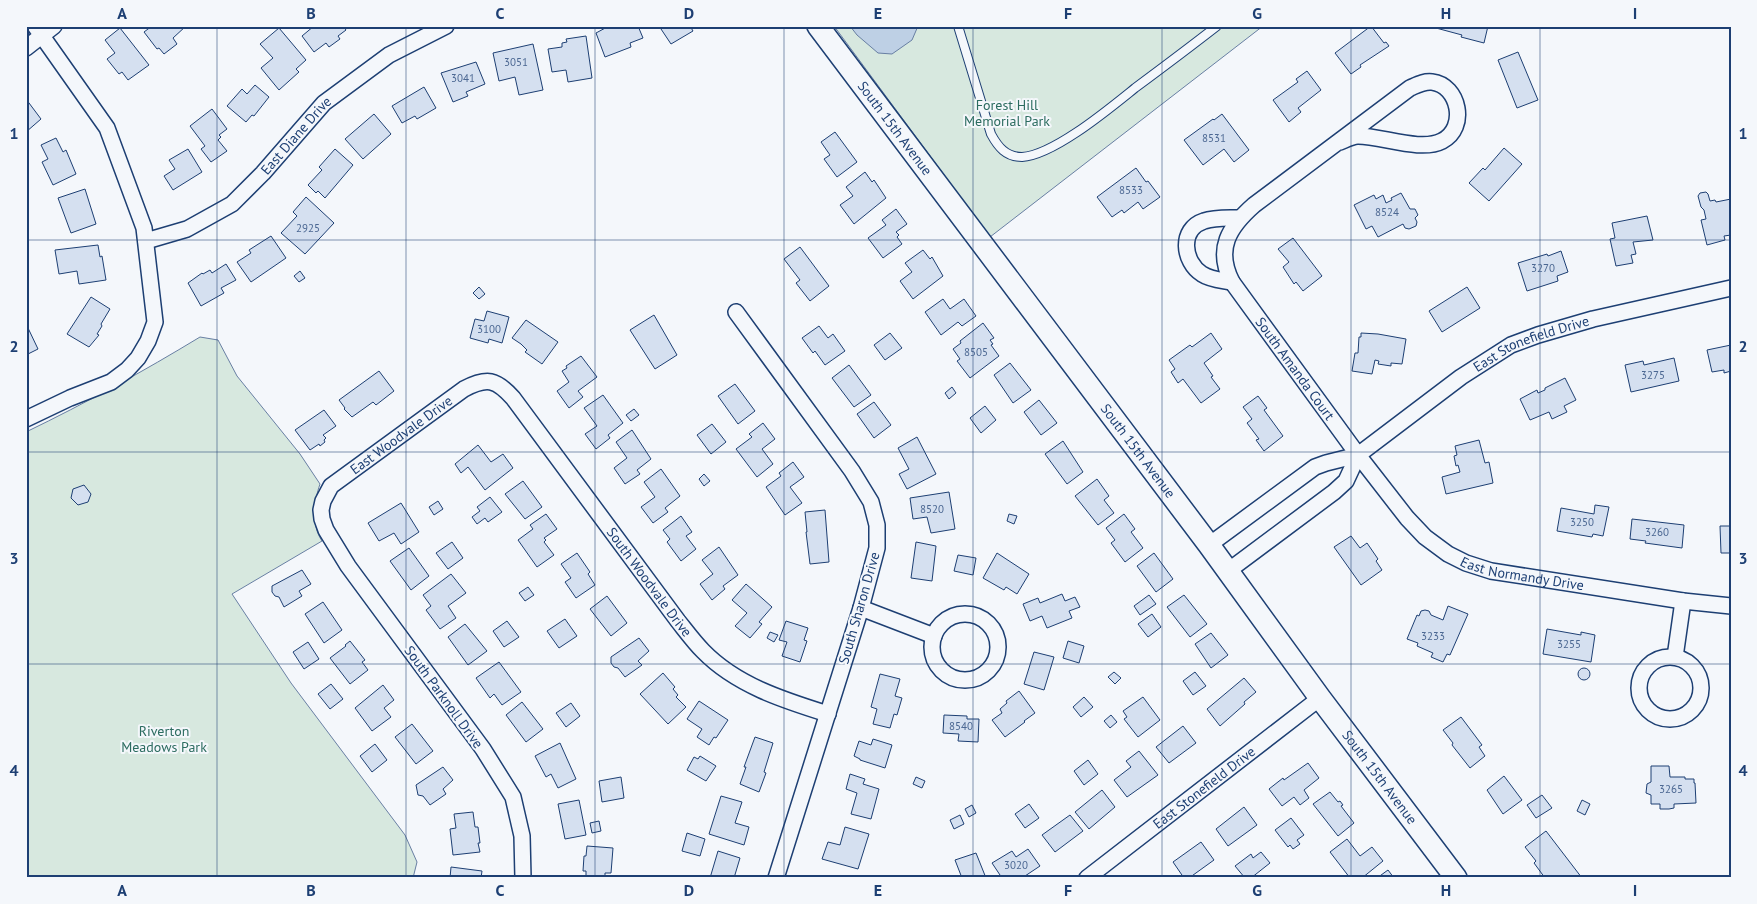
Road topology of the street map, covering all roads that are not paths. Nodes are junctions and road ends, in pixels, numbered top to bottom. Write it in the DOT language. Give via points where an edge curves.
graph roads {
  1 [pos="54,26"];
  2 [pos="446,26"];
  3 [pos="818,26"];
  4 [pos="958,26"];
  5 [pos="1217,26"];
  6 [pos="38,31"];
  7 [pos="26,48"];
  8 [pos="1340,142"];
  9 [pos="1239,218"];
  10 [pos="146,241"];
  11 [pos="1232,282"];
  12 [pos="1731,288"];
  13 [pos="736,312"];
  14 [pos="513,398"];
  15 [pos="26,419"];
  16 [pos="1358,455"];
  17 [pos="326,530"];
  18 [pos="1209,545"];
  19 [pos="1228,571"];
  20 [pos="1683,601"];
  21 [pos="1731,606"];
  22 [pos="861,608"];
  23 [pos="934,636"];
  24 [pos="1675,657"];
  25 [pos="1320,698"];
  26 [pos="828,714"];
  27 [pos="523,878"];
  28 [pos="776,878"];
  29 [pos="1087,878"];
  30 [pos="1456,878"];
  1 -- 6 [label="street"];
  2 -- 10 [label="street, East Diane Drive" via="389,55 324,103 232,204 187,229"];
  3 -- 18 [label="street, South 15th Avenue"];
  4 -- 5 [label="lane" via="992,134 998,146 1010,156 1023,157 1057,144 1085,127"];
  6 -- 7 [label="street"];
  6 -- 10 [label="street" via="107,128"];
  8 -- 8 [label="street, South Amanda Court" via="1356,136 1433,144 1452,134 1459,115 1445,88 1431,82 1420,84 1410,88"];
  8 -- 9 [label="street, South Amanda Court"];
  9 -- 11 [label="street, South Amanda Court" via="1231,229 1224,260"];
  9 -- 11 [label="street" via="1202,221 1192,229 1186,245 1188,257 1202,274"];
  10 -- 15 [label="street" via="155,322 148,341 128,370 110,382"];
  11 -- 16 [label="street, South Amanda Court"];
  12 -- 16 [label="street, East Stonefield Drive" via="1593,319 1511,345 1461,377"];
  13 -- 22 [label="street, South Sharon Drive" via="871,502 877,525 877,548"];
  14 -- 17 [label="street, East Woodvale Drive" via="502,387 487,380 464,389 332,486 323,501 322,519"];
  14 -- 26 [label="street, South Woodvale Drive" via="678,622 703,651 755,687"];
  16 -- 18 [label="street, East Stonefield Drive" via="1315,467"];
  16 -- 19 [label="street, East Stonefield Drive" via="1346,481 1334,492"];
  16 -- 20 [label="street, East Normandy Drive" via="1425,537 1466,563 1491,571"];
  17 -- 27 [label="street, South Parknoll Drive" via="348,566 483,749 512,797 522,836"];
  18 -- 19 [label="street, South 15th Avenue"];
  19 -- 25 [label="street, South 15th Avenue"];
  20 -- 21 [label="street, East Normandy Drive"];
  20 -- 24 [label="street"];
  22 -- 23 [label="street"];
  22 -- 26 [label="street, South Sharon Drive"];
  23 -- 23 [label="street" via="934,658 948,675 959,679 980,676 996,660 997,639 993,629 977,616 956,615 947,619"];
  24 -- 24 [label="street" via="1660,659 1647,667 1639,686 1642,700 1650,713 1670,720 1680,718 1693,709 1701,696 1702,686 1693,667"];
  25 -- 29 [label="street, East Stonefield Drive"];
  25 -- 30 [label="street, South 15th Avenue"];
  26 -- 28 [label="street, South Sharon Drive"];
}
